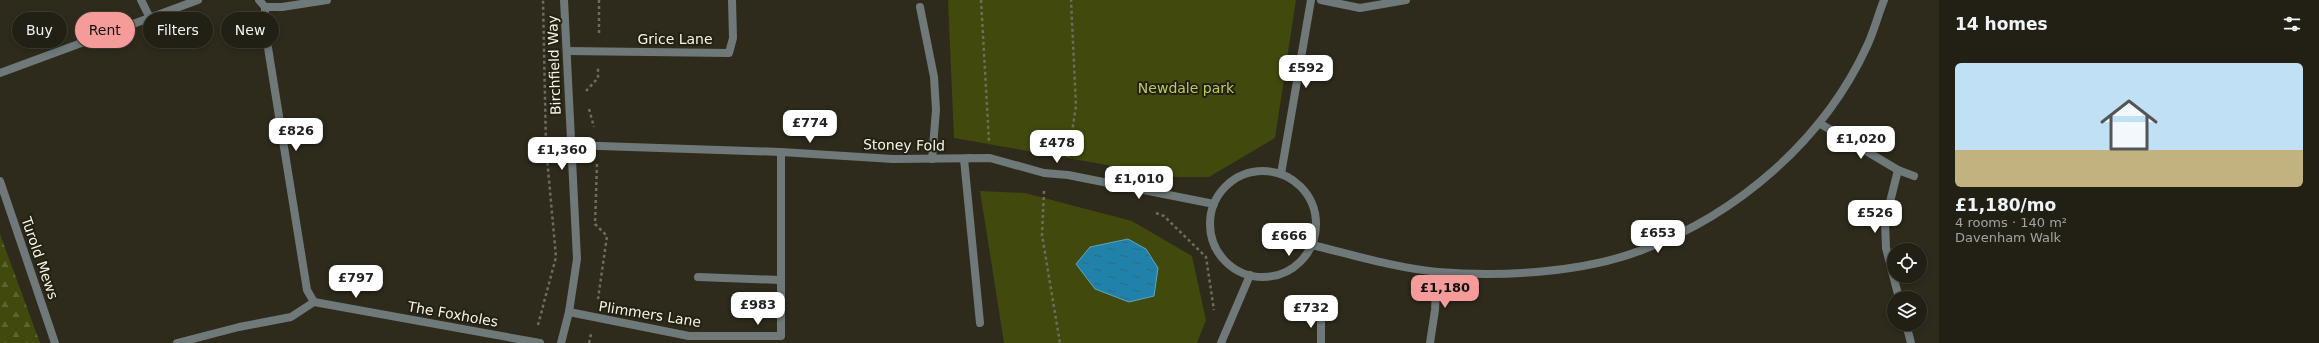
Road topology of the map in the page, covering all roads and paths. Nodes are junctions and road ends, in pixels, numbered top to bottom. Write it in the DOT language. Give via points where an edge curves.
graph roads {
  1 [pos="141,0"];
  2 [pos="198,0"];
  3 [pos="259,0"];
  4 [pos="327,0"];
  5 [pos="543,0"];
  6 [pos="564,0"];
  7 [pos="599,0"];
  8 [pos="732,0"];
  9 [pos="981,0"];
  10 [pos="1071,0"];
  11 [pos="1311,0"];
  12 [pos="1322,0"];
  13 [pos="1406,0"];
  14 [pos="1884,0"];
  15 [pos="266,7"];
  16 [pos="920,7"];
  17 [pos="147,12"];
  18 [pos="166,12"];
  19 [pos="143,21"];
  20 [pos="567,51"];
  21 [pos="598,52"];
  22 [pos="0,73"];
  23 [pos="585,92"];
  24 [pos="589,107"];
  25 [pos="1819,123"];
  26 [pos="570,145"];
  27 [pos="598,145"];
  28 [pos="781,152"];
  29 [pos="990,158"];
  30 [pos="932,159"];
  31 [pos="1898,170"];
  32 [pos="1044,173"];
  33 [pos="1281,174"];
  34 [pos="1068,175"];
  35 [pos="1914,176"];
  36 [pos="0,181"];
  37 [pos="1214,204"];
  38 [pos="1150,210"];
  39 [pos="1312,245"];
  40 [pos="1437,272"];
  41 [pos="1250,275"];
  42 [pos="698,277"];
  43 [pos="781,280"];
  44 [pos="1897,291"];
  45 [pos="314,302"];
  46 [pos="569,312"];
  47 [pos="1215,315"];
  48 [pos="1321,315"];
  49 [pos="595,318"];
  50 [pos="980,323"];
  51 [pos="1908,331"];
  52 [pos="537,342"];
  53 [pos="55,343"];
  54 [pos="178,343"];
  55 [pos="561,343"];
  56 [pos="589,343"];
  57 [pos="1060,343"];
  58 [pos="1221,343"];
  59 [pos="1321,343"];
  60 [pos="1430,343"];
  61 [pos="1911,343"];
  1 -- 17 [label="street"];
  2 -- 18 [label="street"];
  3 -- 15 [label="street"];
  4 -- 15 [label="street"];
  5 -- 52 [label="path" via="546,147 556,257"];
  6 -- 20 [label="street, Birchfield Way"];
  7 -- 21 [label="path"];
  8 -- 21 [label="street, Grice Lane" via="734,38 729,52"];
  9 -- 29 [label="path"];
  10 -- 34 [label="path" via="1076,106 1068,157"];
  11 -- 33 [label="street"];
  12 -- 13 [label="street" via="1360,8"];
  14 -- 25 [label="street" via="1868,46 1849,80"];
  15 -- 45 [label="street" via="265,29 307,290"];
  16 -- 30 [label="street" via="934,83 936,110"];
  19 -- 22 [label="street"];
  20 -- 21 [label="street, Grice Lane"];
  20 -- 26 [label="street, Birchfield Way"];
  21 -- 23 [label="path" via="598,78"];
  24 -- 27 [label="path"];
  25 -- 31 [label="street"];
  25 -- 40 [label="street" via="1778,166 1729,205 1695,227 1641,250 1602,262 1544,270 1506,274"];
  26 -- 27 [label="street, Stoney Fold"];
  26 -- 46 [label="street, Birchfield Way" via="577,259"];
  27 -- 28 [label="street, Stoney Fold"];
  27 -- 49 [label="path" via="595,224 607,236"];
  28 -- 30 [label="street, Stoney Fold"];
  28 -- 43 [label="street, Plimmers Lane"];
  29 -- 30 [label="street, Stoney Fold"];
  29 -- 32 [label="street, Stoney Fold"];
  29 -- 50 [label="street" via="964,158"];
  31 -- 35 [label="street"];
  31 -- 44 [label="street" via="1885,222 1886,248"];
  32 -- 34 [label="street, Stoney Fold"];
  32 -- 57 [label="path" via="1042,235"];
  33 -- 37 [label="street" via="1261,171 1241,176 1230,182"];
  33 -- 39 [label="street" via="1293,180 1311,202 1316,219"];
  34 -- 37 [label="street, Stoney Fold"];
  36 -- 53 [label="street, Turold Mews"];
  37 -- 41 [label="street" via="1210,215 1210,234 1215,248 1230,266"];
  38 -- 47 [label="path" via="1164,216 1206,257"];
  39 -- 40 [label="street" via="1376,261"];
  39 -- 41 [label="street" via="1291,269 1273,276"];
  40 -- 60 [label="street"];
  41 -- 58 [label="street"];
  42 -- 43 [label="street"];
  43 -- 49 [label="street, Plimmers Lane" via="781,336 689,336"];
  45 -- 52 [label="street, The Foxholes"];
  45 -- 54 [label="street" via="291,317"];
  46 -- 49 [label="street, Plimmers Lane"];
  46 -- 55 [label="street, Birchfield Way"];
  48 -- 59 [label="street"];
  49 -- 56 [label="path"];
  51 -- 61 [label="street"];
}
